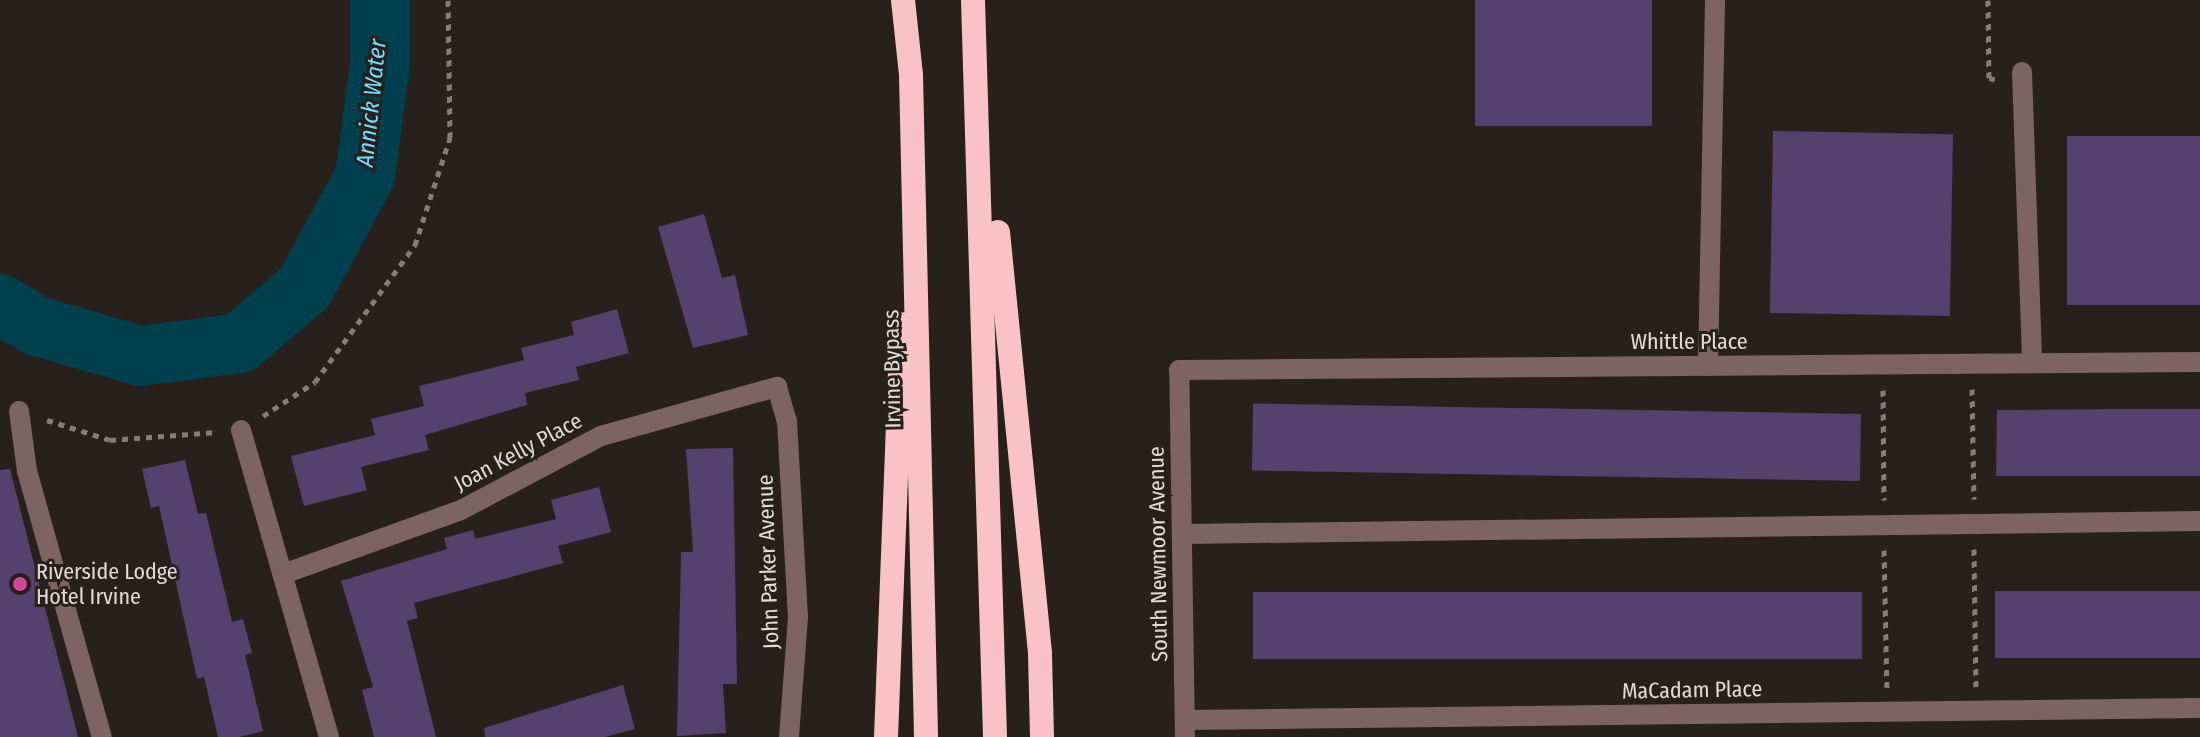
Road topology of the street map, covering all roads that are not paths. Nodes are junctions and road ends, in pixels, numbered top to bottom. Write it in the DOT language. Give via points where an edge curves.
graph roads {
  1 [pos="903,0"];
  2 [pos="973,0"];
  3 [pos="1715,0"];
  4 [pos="979,51"];
  5 [pos="911,75"];
  6 [pos="2022,78"];
  7 [pos="2200,362"];
  8 [pos="2032,363"];
  9 [pos="1708,366"];
  10 [pos="1179,370"];
  11 [pos="777,387"];
  12 [pos="19,411"];
  13 [pos="241,430"];
  14 [pos="2200,521"];
  15 [pos="1182,534"];
  16 [pos="286,573"];
  17 [pos="2200,708"];
  18 [pos="1185,728"];
  19 [pos="102,737"];
  20 [pos="329,737"];
  21 [pos="789,737"];
  22 [pos="886,737"];
  23 [pos="926,737"];
  24 [pos="995,737"];
  25 [pos="1042,737"];
  1 -- 5 [label="highway, Irvine Bypass"];
  2 -- 4 [label="highway"];
  3 -- 9 [label="street"];
  4 -- 24 [label="highway"];
  4 -- 25 [label="highway" via="1040,654"];
  5 -- 22 [label="highway"];
  5 -- 23 [label="highway, Irvine Bypass"];
  6 -- 8 [label="street"];
  7 -- 8 [label="street, Whittle Place"];
  8 -- 9 [label="street, Whittle Place"];
  9 -- 10 [label="street, Whittle Place"];
  10 -- 15 [label="street, South Newmoor Avenue"];
  11 -- 16 [label="street, Joan Kelly Place" via="601,436 461,510"];
  11 -- 21 [label="street, John Parker Avenue" via="787,421 798,617"];
  12 -- 19 [label="street" via="27,471"];
  13 -- 16 [label="street" via="262,519"];
  14 -- 15 [label="street"];
  15 -- 18 [label="street, South Newmoor Avenue"];
  16 -- 20 [label="street"];
  17 -- 18 [label="street, MaCadam Place"];
}
